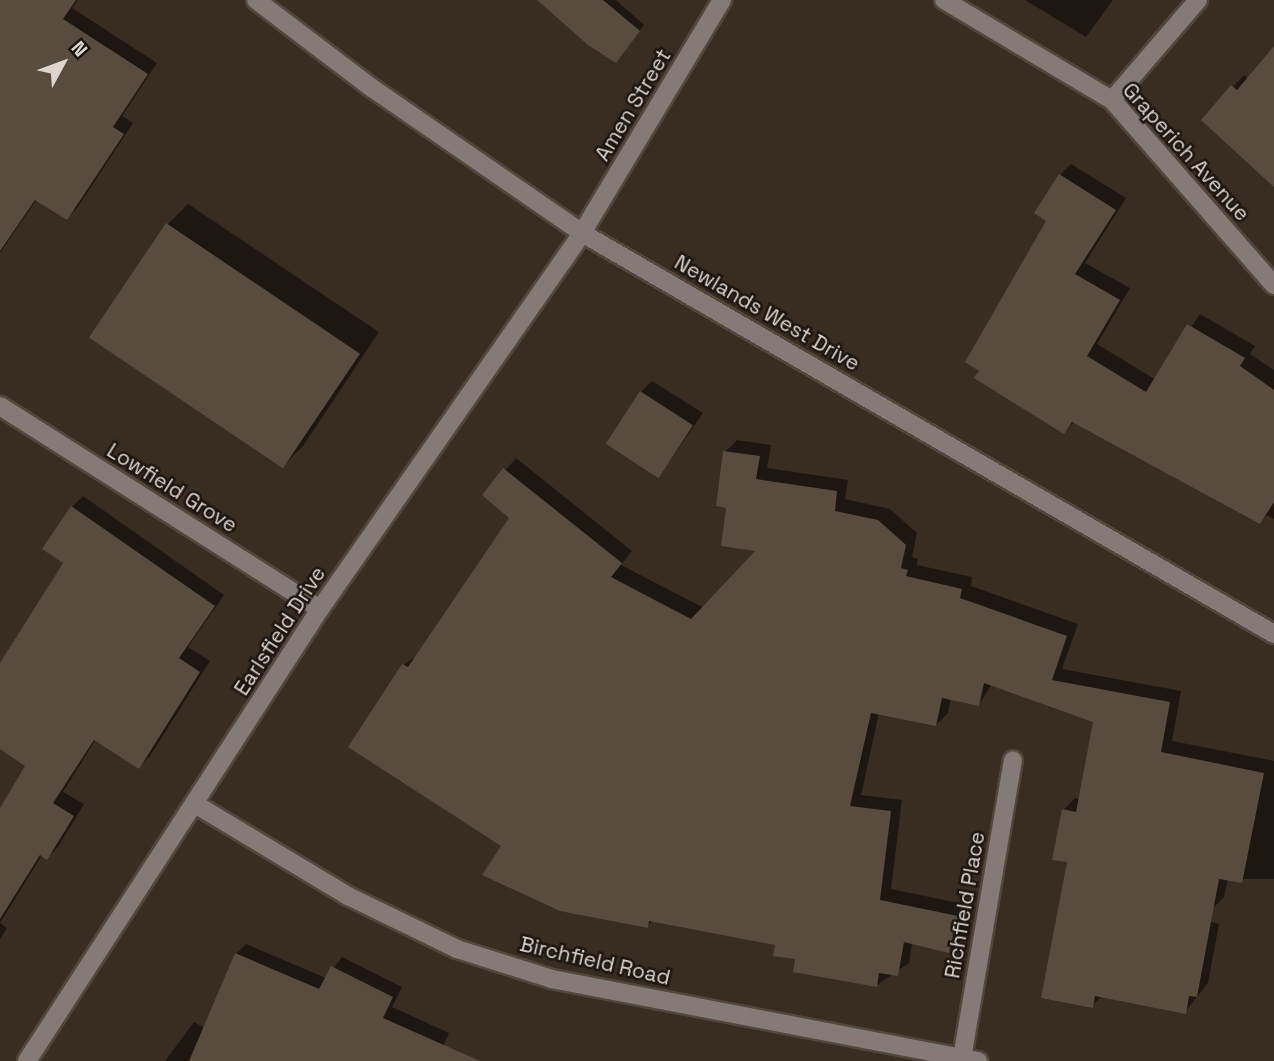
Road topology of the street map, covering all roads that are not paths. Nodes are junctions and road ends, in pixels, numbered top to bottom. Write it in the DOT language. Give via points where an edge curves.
graph roads {
  1 [pos="256,0"];
  2 [pos="722,0"];
  3 [pos="944,0"];
  4 [pos="1198,0"];
  5 [pos="1112,100"];
  6 [pos="582,233"];
  7 [pos="1274,285"];
  8 [pos="0,405"];
  9 [pos="320,609"];
  10 [pos="1274,635"];
  11 [pos="1013,760"];
  12 [pos="195,804"];
  13 [pos="970,1059"];
  14 [pos="27,1061"];
  1 -- 6 [label="street, Newlands West Drive" via="372,88"];
  2 -- 6 [label="street, Amen Street"];
  3 -- 5 [label="street, Graperich Avenue"];
  4 -- 5 [label="street"];
  5 -- 7 [label="street, Graperich Avenue"];
  6 -- 9 [label="street, Earlsfield Drive"];
  6 -- 10 [label="street, Newlands West Drive"];
  8 -- 9 [label="street, Lowfield Grove"];
  9 -- 12 [label="street, Earlsfield Drive"];
  11 -- 13 [label="street, Richfield Place"];
  12 -- 13 [label="street, Birchfield Road" via="348,896 457,950 552,979"];
  12 -- 14 [label="street, Earlsfield Drive"];
}
